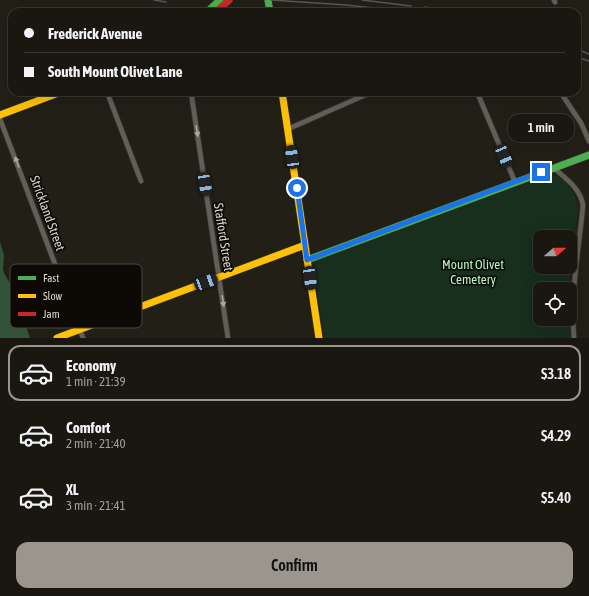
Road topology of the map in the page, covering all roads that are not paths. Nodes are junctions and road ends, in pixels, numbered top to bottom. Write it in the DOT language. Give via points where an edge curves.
graph roads {
  1 [pos="229,0"];
  2 [pos="216,8"];
  3 [pos="50,96"];
  4 [pos="109,96"];
  5 [pos="192,96"];
  6 [pos="283,96"];
  7 [pos="362,96"];
  8 [pos="478,96"];
  9 [pos="563,96"];
  10 [pos="0,115"];
  11 [pos="0,119"];
  12 [pos="288,129"];
  13 [pos="589,141"];
  14 [pos="589,154"];
  15 [pos="554,168"];
  16 [pos="141,181"];
  17 [pos="515,182"];
  18 [pos="305,245"];
  19 [pos="307,260"];
  20 [pos="54,264"];
  21 [pos="219,277"];
  22 [pos="142,306"];
  23 [pos="84,328"];
  24 [pos="79,330"];
  25 [pos="57,338"];
  26 [pos="82,338"];
  27 [pos="228,338"];
  28 [pos="319,338"];
  29 [pos="574,338"];
  1 -- 2 [label="street"];
  3 -- 10 [label="street"];
  4 -- 16 [label="street"];
  5 -- 21 [label="street, Stafford Street, one-way"];
  6 -- 12 [label="street"];
  7 -- 12 [label="street"];
  8 -- 17 [label="street"];
  9 -- 13 [label="street" via="581,123"];
  20 -- 11 [label="street, Strickland Street, one-way"];
  12 -- 18 [label="street"];
  14 -- 15 [label="street"];
  15 -- 17 [label="street"];
  15 -- 29 [label="street" via="576,189 582,205 574,273"];
  17 -- 19 [label="street"];
  18 -- 19 [label="street"];
  18 -- 21 [label="street"];
  19 -- 28 [label="street"];
  21 -- 22 [label="street"];
  21 -- 27 [label="street, Stafford Street, one-way"];
  23 -- 24 [label="street"];
  24 -- 25 [label="street"];
  24 -- 26 [label="street, Strickland Street"];
}
